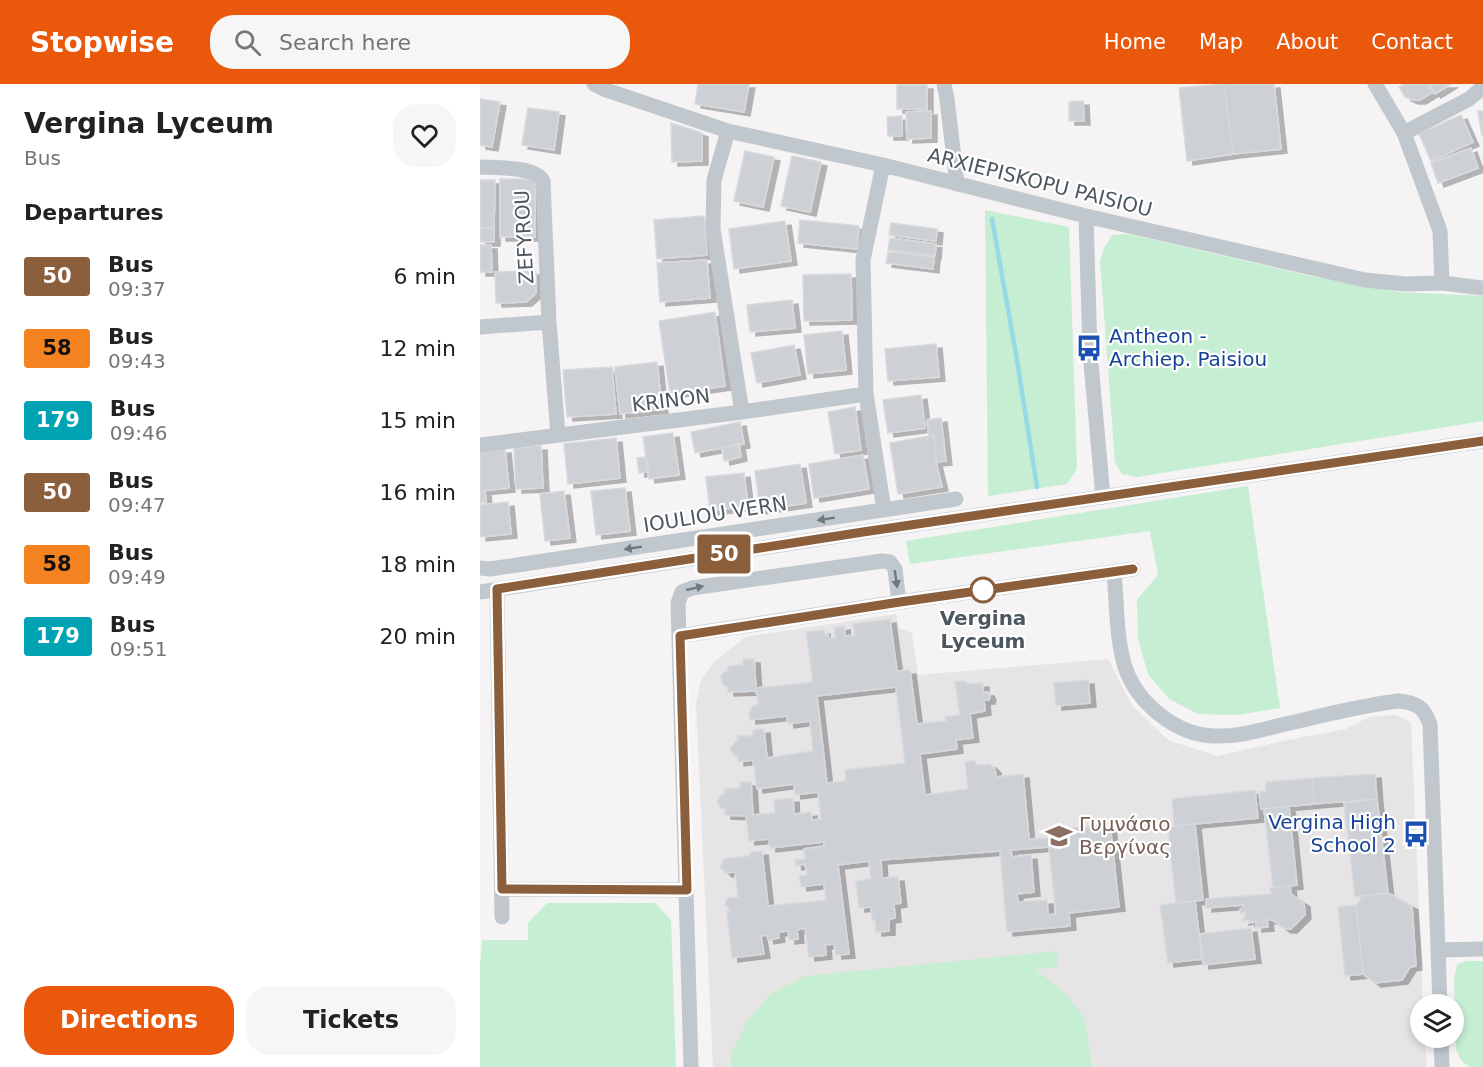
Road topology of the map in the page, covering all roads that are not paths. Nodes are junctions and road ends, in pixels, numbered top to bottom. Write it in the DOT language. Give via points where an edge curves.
graph roads {
  1 [pos="594,84"];
  2 [pos="944,84"];
  3 [pos="1375,84"];
  4 [pos="1483,87"];
  5 [pos="728,131"];
  6 [pos="1404,133"];
  7 [pos="883,165"];
  8 [pos="480,167"];
  9 [pos="957,184"];
  10 [pos="1086,216"];
  11 [pos="1442,283"];
  12 [pos="1483,288"];
  13 [pos="549,322"];
  14 [pos="480,327"];
  15 [pos="866,394"];
  16 [pos="742,412"];
  17 [pos="558,435"];
  18 [pos="1479,442"];
  19 [pos="480,445"];
  20 [pos="1103,497"];
  21 [pos="956,499"];
  22 [pos="884,510"];
  23 [pos="480,568"];
  24 [pos="1133,569"];
  25 [pos="1114,572"];
  26 [pos="497,589"];
  27 [pos="480,592"];
  28 [pos="900,602"];
  29 [pos="680,636"];
  30 [pos="502,889"];
  31 [pos="687,890"];
  32 [pos="502,917"];
  33 [pos="1483,949"];
  34 [pos="1438,950"];
  35 [pos="1440,994"];
  36 [pos="1441,1048"];
  37 [pos="691,1067"];
  38 [pos="1442,1067"];
  1 -- 5 [label="street, ARXIEPISKOPU PAISIOU"];
  2 -- 9 [label="street"];
  3 -- 6 [label="street"];
  4 -- 6 [label="street" via="1469,99"];
  5 -- 7 [label="street, ARXIEPISKOPU PAISIOU"];
  5 -- 16 [label="street" via="714,180 713,229"];
  6 -- 11 [label="street" via="1440,231"];
  7 -- 9 [label="street, ARXIEPISKOPU PAISIOU"];
  7 -- 15 [label="street" via="863,260"];
  8 -- 13 [label="street, ZEFYROU" via="530,171 541,177"];
  9 -- 10 [label="street, ARXIEPISKOPU PAISIOU"];
  10 -- 11 [label="street, ARXIEPISKOPU PAISIOU" via="1365,280"];
  10 -- 20 [label="street" via="1090,352"];
  11 -- 12 [label="street, ARXIEPISKOPU PAISIOU"];
  13 -- 14 [label="street"];
  13 -- 17 [label="street, ZEFYROU"];
  15 -- 16 [label="street, KRINON"];
  15 -- 22 [label="street"];
  16 -- 17 [label="street, KRINON"];
  17 -- 19 [label="street, KRINON"];
  18 -- 20 [label="street"];
  20 -- 26 [label="street"];
  21 -- 22 [label="street, IOULIOU VERN"];
  22 -- 23 [label="street, IOULIOU VERN, one-way"];
  24 -- 25 [label="street"];
  25 -- 28 [label="street"];
  25 -- 34 [label="street" via="1126,670 1140,695 1176,725 1202,734 1227,736 1387,702 1408,702 1425,712 1430,724"];
  26 -- 27 [label="street"];
  26 -- 30 [label="street"];
  28 -- 29 [label="street"];
  29 -- 28 [label="street, one-way" via="678,603 682,592 692,588 882,561 890,562 895,569"];
  29 -- 31 [label="street"];
  30 -- 31 [label="street"];
  30 -- 32 [label="street"];
  31 -- 37 [label="street"];
  33 -- 34 [label="street"];
  34 -- 35 [label="street"];
  36 -- 38 [label="street"];
}
